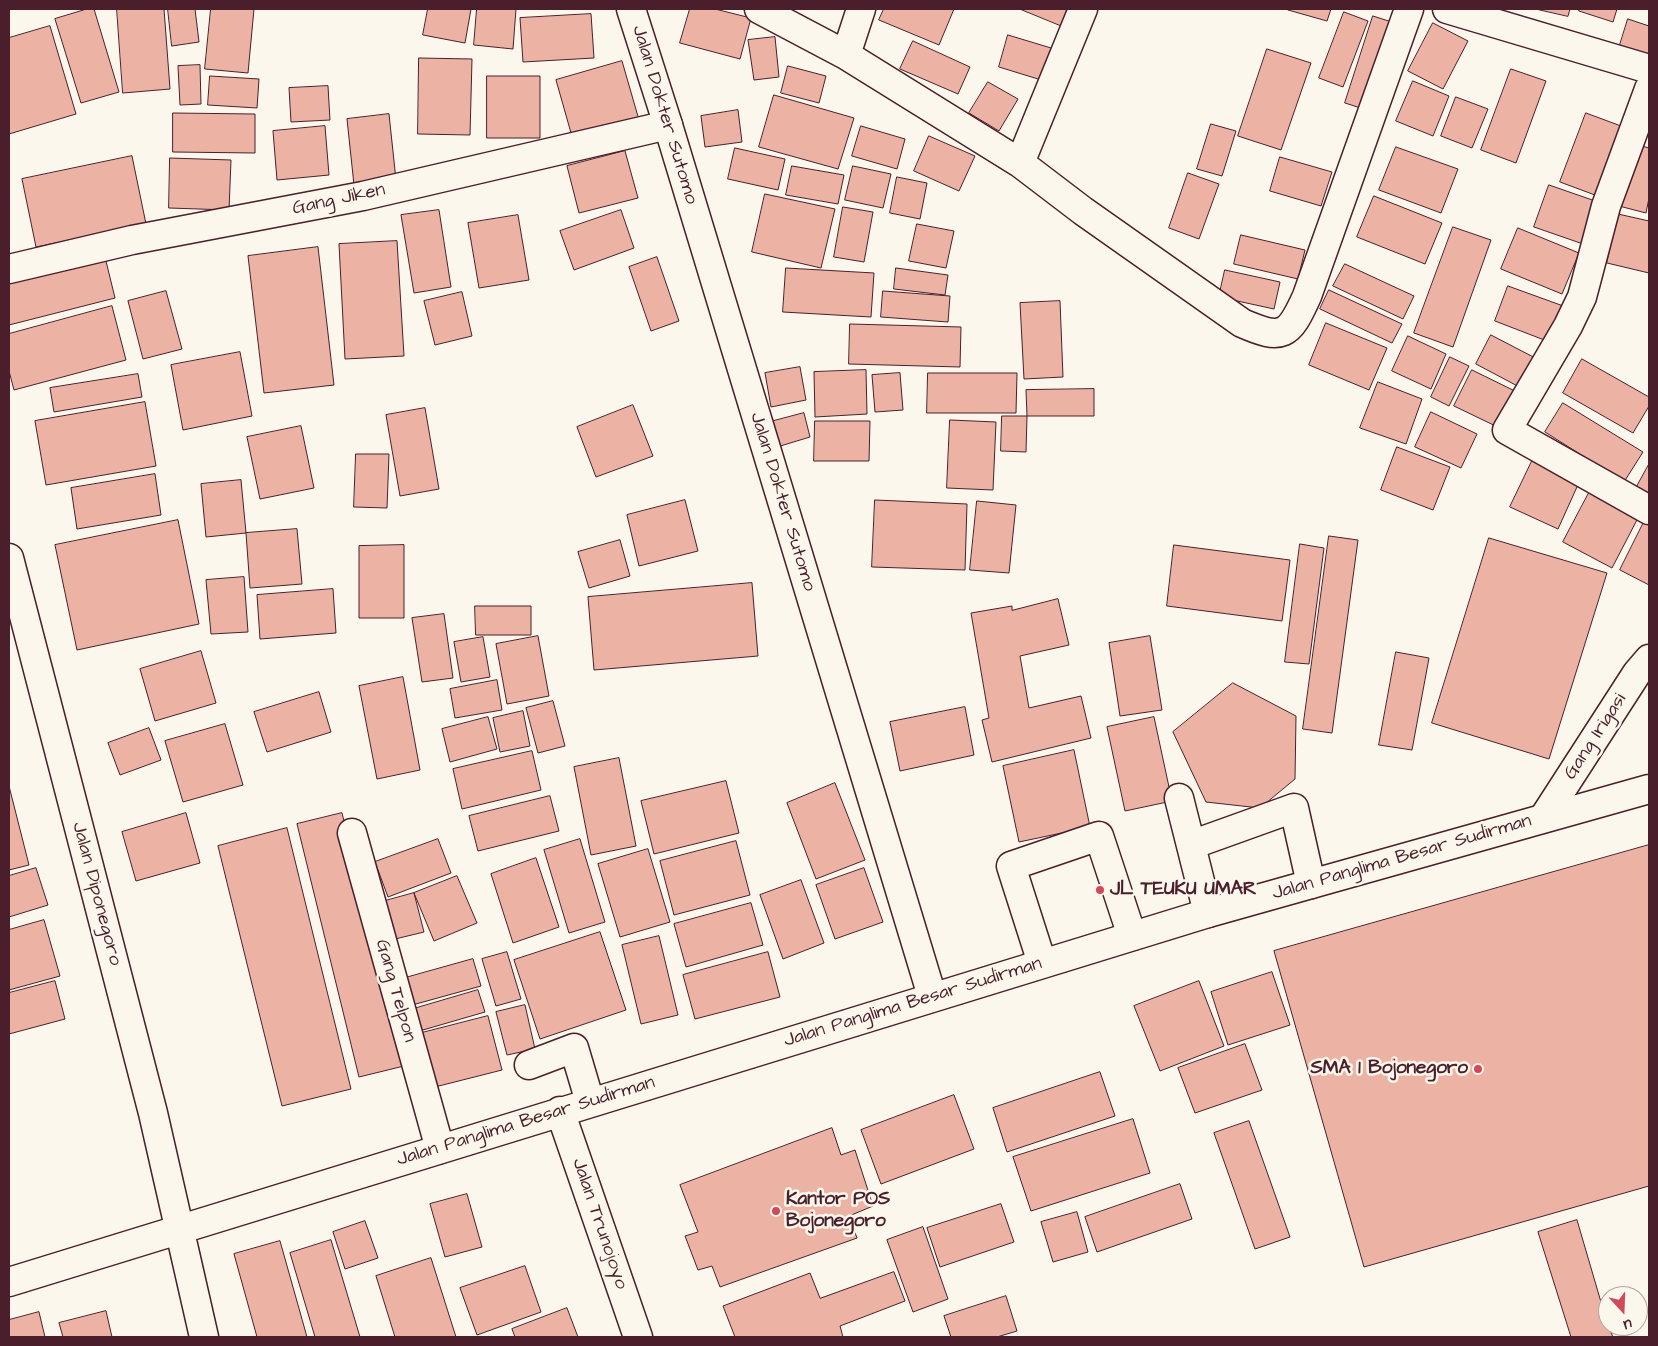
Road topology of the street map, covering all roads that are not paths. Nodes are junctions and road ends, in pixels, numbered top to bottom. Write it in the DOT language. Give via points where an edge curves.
graph roads {
  1 [pos="630,9"];
  2 [pos="758,9"];
  3 [pos="862,9"];
  4 [pos="1083,9"];
  5 [pos="1409,9"];
  6 [pos="1447,9"];
  7 [pos="846,55"];
  8 [pos="1649,69"];
  9 [pos="1649,89"];
  10 [pos="668,125"];
  11 [pos="1020,163"];
  12 [pos="9,269"];
  13 [pos="1649,510"];
  14 [pos="9,558"];
  15 [pos="1649,659"];
  16 [pos="1649,789"];
  17 [pos="1179,798"];
  18 [pos="1544,817"];
  19 [pos="352,833"];
  20 [pos="1191,845"];
  21 [pos="1311,884"];
  22 [pos="1208,913"];
  23 [pos="1132,936"];
  24 [pos="1042,963"];
  25 [pos="932,996"];
  26 [pos="529,1065"];
  27 [pos="590,1102"];
  28 [pos="560,1111"];
  29 [pos="440,1149"];
  30 [pos="180,1231"];
  31 [pos="9,1282"];
  32 [pos="204,1337"];
  33 [pos="638,1337"];
  1 -- 10 [label="main road, Jalan Dokter Sutomo"];
  2 -- 7 [label="main road"];
  3 -- 7 [label="main road"];
  4 -- 11 [label="main road"];
  5 -- 11 [label="main road" via="1307,296 1299,314 1285,332 1276,335 1242,323"];
  6 -- 8 [label="main road"];
  7 -- 11 [label="main road"];
  9 -- 13 [label="main road" via="1606,206 1582,297 1507,430"];
  10 -- 12 [label="main road, Gang Jiken" via="363,196 132,240"];
  10 -- 25 [label="main road, Jalan Dokter Sutomo"];
  14 -- 30 [label="main road, Jalan Diponegoro" via="153,1113"];
  15 -- 18 [label="main road, Gang Irigasi"];
  16 -- 18 [label="main road, Jalan Panglima Besar Sudirman"];
  17 -- 20 [label="main road"];
  18 -- 21 [label="main road, Jalan Panglima Besar Sudirman"];
  19 -- 29 [label="main road, Gang Telpon"];
  20 -- 21 [label="main road" via="1294,808"];
  20 -- 22 [label="main road"];
  21 -- 22 [label="main road, Jalan Panglima Besar Sudirman"];
  22 -- 23 [label="main road, Jalan Panglima Besar Sudirman"];
  23 -- 24 [label="main road, Jalan Panglima Besar Sudirman"];
  23 -- 24 [label="main road" via="1099,836 1011,866"];
  24 -- 25 [label="main road, Jalan Panglima Besar Sudirman"];
  25 -- 27 [label="main road, Jalan Panglima Besar Sudirman"];
  26 -- 27 [label="main road" via="574,1048"];
  27 -- 28 [label="main road, Jalan Panglima Besar Sudirman"];
  28 -- 29 [label="main road, Jalan Panglima Besar Sudirman"];
  28 -- 33 [label="main road, Jalan Trunojoyo"];
  29 -- 30 [label="main road, Jalan Panglima Besar Sudirman"];
  30 -- 31 [label="main road, Jalan Panglima Besar Sudirman"];
  30 -- 32 [label="main road, Jalan Diponegoro"];
}
